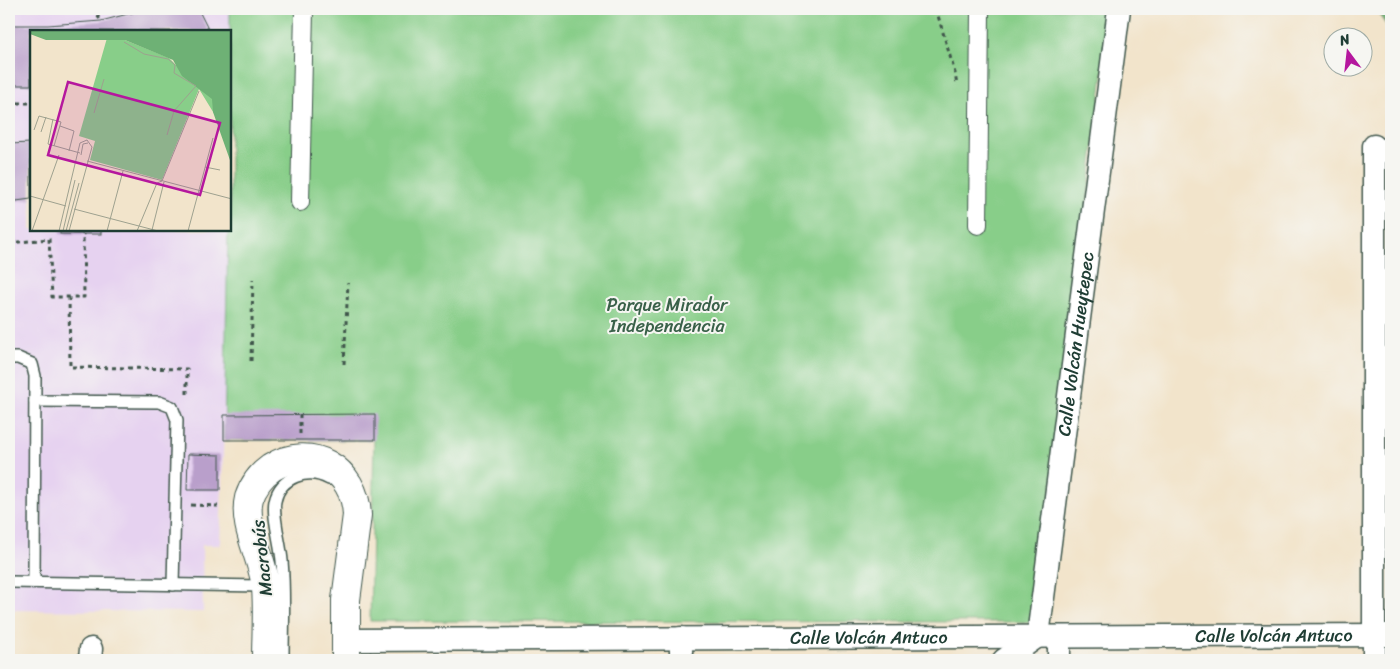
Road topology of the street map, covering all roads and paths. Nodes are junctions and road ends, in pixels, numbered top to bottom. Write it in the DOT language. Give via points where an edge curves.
graph roads {
  1 [pos="93,9"];
  2 [pos="304,9"];
  3 [pos="980,9"];
  4 [pos="1119,9"];
  5 [pos="101,21"];
  6 [pos="9,103"];
  7 [pos="30,103"];
  8 [pos="1374,146"];
  9 [pos="300,202"];
  10 [pos="978,225"];
  11 [pos="83,234"];
  12 [pos="9,243"];
  13 [pos="253,280"];
  14 [pos="348,283"];
  15 [pos="9,358"];
  16 [pos="252,361"];
  17 [pos="344,364"];
  18 [pos="35,401"];
  19 [pos="1383,413"];
  20 [pos="343,533"];
  21 [pos="340,558"];
  22 [pos="9,582"];
  23 [pos="34,582"];
  24 [pos="173,585"];
  25 [pos="266,586"];
  26 [pos="1383,635"];
  27 [pos="1048,636"];
  28 [pos="681,649"];
  29 [pos="343,653"];
  30 [pos="266,660"];
  31 [pos="283,660"];
  32 [pos="1004,660"];
  33 [pos="1059,660"];
  34 [pos="1374,660"];
  1 -- 5 [label="path"];
  2 -- 9 [label="street"];
  3 -- 10 [label="street"];
  4 -- 27 [label="street, Calle Volcán Hueytepec"];
  6 -- 7 [label="path"];
  8 -- 19 [label="street"];
  11 -- 12 [label="path" via="84,297 52,298 49,239"];
  13 -- 16 [label="path"];
  14 -- 17 [label="path"];
  15 -- 18 [label="lane" via="32,364"];
  18 -- 23 [label="lane"];
  18 -- 24 [label="lane" via="159,402 172,407 176,420"];
  19 -- 26 [label="street"];
  20 -- 31 [label="lane, Macrobús" via="347,502 340,488 327,477 307,473 290,478 279,488 274,515 284,586"];
  21 -- 29 [label="lane" via="338,584"];
  22 -- 23 [label="lane"];
  23 -- 24 [label="lane"];
  24 -- 25 [label="lane"];
  25 -- 29 [label="street" via="249,523 249,498 261,475 282,462 300,457 326,463 342,474 357,501"];
  25 -- 30 [label="street"];
  26 -- 27 [label="street, Calle Volcán Antuco"];
  26 -- 34 [label="street"];
  27 -- 28 [label="street, Calle Volcán Antuco"];
  27 -- 32 [label="street"];
  27 -- 33 [label="street, Calle Volcán Hueytepec"];
  28 -- 29 [label="street, Calle Volcán Antuco"];
}
